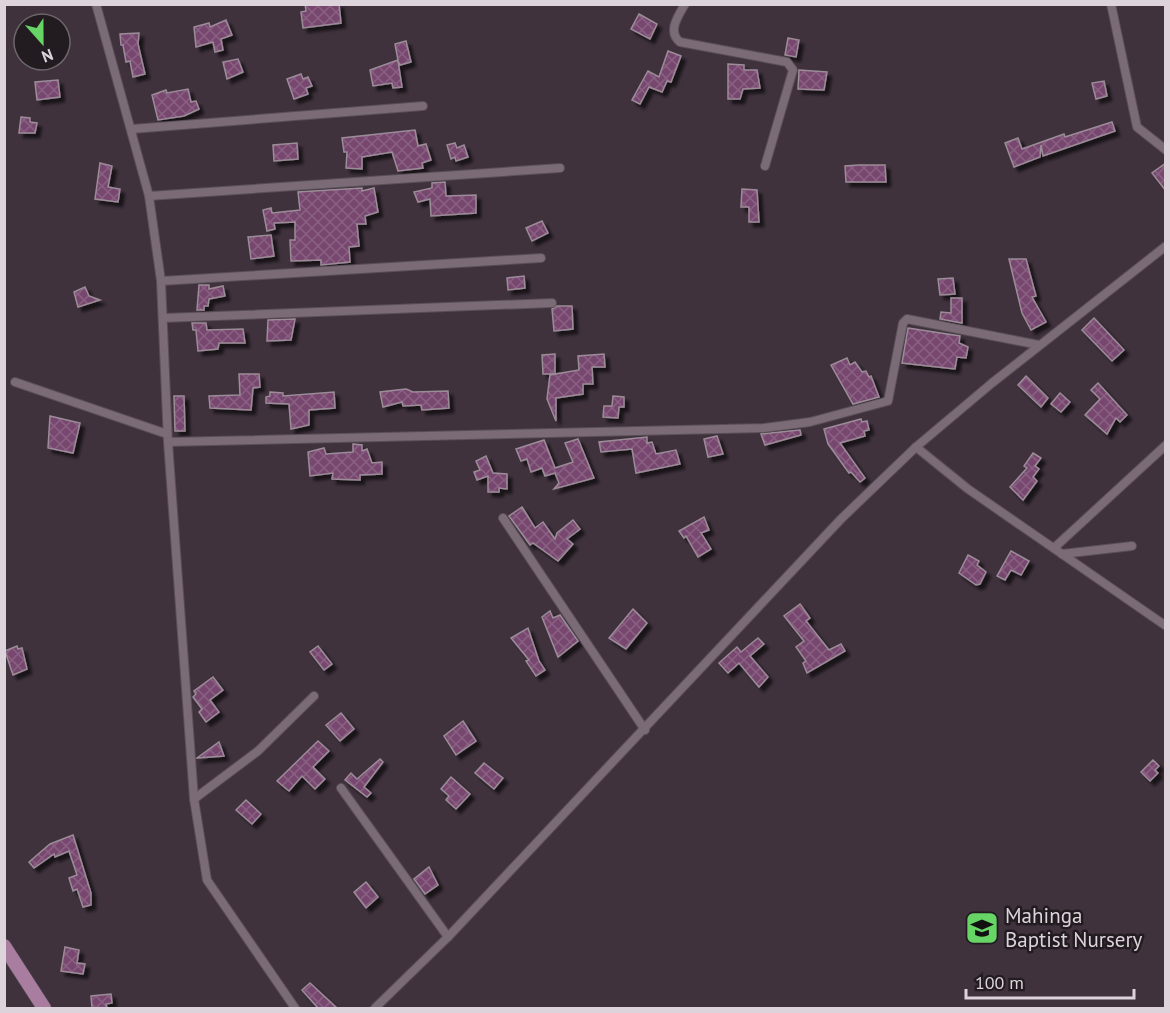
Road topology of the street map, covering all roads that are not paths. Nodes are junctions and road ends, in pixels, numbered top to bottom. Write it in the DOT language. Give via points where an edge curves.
graph roads {
  1 [pos="96,4"];
  2 [pos="685,4"];
  3 [pos="1111,4"];
  4 [pos="423,106"];
  5 [pos="132,129"];
  6 [pos="1166,150"];
  7 [pos="765,166"];
  8 [pos="560,168"];
  9 [pos="149,196"];
  10 [pos="1166,246"];
  11 [pos="541,258"];
  12 [pos="161,281"];
  13 [pos="552,303"];
  14 [pos="163,318"];
  15 [pos="1039,345"];
  16 [pos="15,382"];
  17 [pos="167,438"];
  18 [pos="1166,445"];
  19 [pos="916,447"];
  20 [pos="503,518"];
  21 [pos="1132,546"];
  22 [pos="1054,548"];
  23 [pos="1062,554"];
  24 [pos="1166,626"];
  25 [pos="314,696"];
  26 [pos="645,730"];
  27 [pos="341,788"];
  28 [pos="194,799"];
  29 [pos="448,937"];
  30 [pos="4,946"];
  31 [pos="44,1008"];
  32 [pos="295,1008"];
  33 [pos="375,1008"];
  1 -- 5 [label="street"];
  2 -- 7 [label="street" via="672,31 680,42 792,65"];
  3 -- 6 [label="street" via="1137,127"];
  4 -- 5 [label="street"];
  5 -- 9 [label="street"];
  8 -- 9 [label="street"];
  9 -- 12 [label="street"];
  10 -- 15 [label="street"];
  11 -- 12 [label="street"];
  12 -- 14 [label="street"];
  13 -- 14 [label="street"];
  14 -- 17 [label="street"];
  15 -- 17 [label="street" via="907,320 903,323 888,401 810,422 764,428"];
  15 -- 19 [label="street"];
  16 -- 17 [label="street"];
  17 -- 28 [label="street"];
  18 -- 22 [label="street"];
  19 -- 22 [label="street" via="968,489"];
  19 -- 26 [label="street" via="841,519"];
  20 -- 26 [label="street"];
  21 -- 23 [label="street"];
  22 -- 23 [label="street"];
  23 -- 24 [label="street"];
  25 -- 28 [label="street" via="258,751"];
  26 -- 29 [label="street"];
  27 -- 29 [label="street"];
  28 -- 32 [label="street" via="207,879"];
  29 -- 33 [label="street"];
  30 -- 31 [label="main road"];
}
